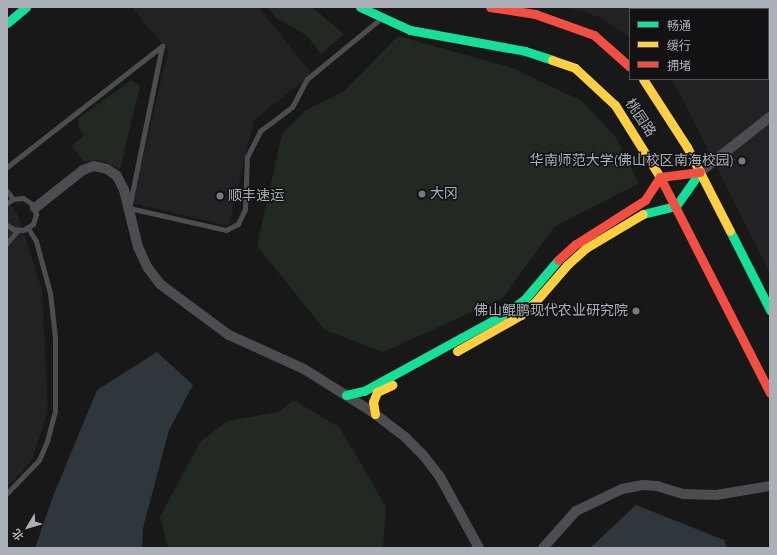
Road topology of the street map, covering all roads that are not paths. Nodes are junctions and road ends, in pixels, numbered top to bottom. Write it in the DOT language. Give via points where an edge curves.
graph roads {
  1 [pos="26,7"];
  2 [pos="360,7"];
  3 [pos="490,7"];
  4 [pos="382,17"];
  5 [pos="7,22"];
  6 [pos="629,66"];
  7 [pos="644,80"];
  8 [pos="770,117"];
  9 [pos="7,167"];
  10 [pos="700,172"];
  11 [pos="660,177"];
  12 [pos="7,191"];
  13 [pos="13,199"];
  14 [pos="7,203"];
  15 [pos="676,206"];
  16 [pos="35,208"];
  17 [pos="128,208"];
  18 [pos="7,225"];
  19 [pos="28,228"];
  20 [pos="18,231"];
  21 [pos="7,243"];
  22 [pos="770,310"];
  23 [pos="770,393"];
  24 [pos="346,395"];
  25 [pos="375,414"];
  26 [pos="770,486"];
  27 [pos="7,493"];
  28 [pos="479,548"];
  29 [pos="543,548"];
  1 -- 5 [label="main road"];
  2 -- 4 [label="main road, 桃园路"];
  3 -- 6 [label="main road" via="535,14 594,35"];
  4 -- 11 [label="main road, 桃园路" via="410,30 525,51 575,68 615,105"];
  4 -- 17 [label="lane" via="307,79 292,107 260,131 247,157 245,209 238,224 226,230"];
  7 -- 10 [label="main road, 桃园路"];
  8 -- 10 [label="street"];
  9 -- 17 [label="lane" via="162,46"];
  10 -- 11 [label="main road"];
  10 -- 15 [label="main road"];
  10 -- 22 [label="main road, 桃园路"];
  11 -- 15 [label="main road, 桃园路"];
  11 -- 24 [label="main road" via="645,200 576,244 554,264 524,300 503,315 364,391"];
  12 -- 13 [label="lane"];
  13 -- 14 [label="lane"];
  13 -- 16 [label="lane" via="23,198"];
  15 -- 23 [label="main road, 桃园路"];
  15 -- 25 [label="main road" via="647,212 586,248 567,264 521,315 377,392 373,402"];
  16 -- 17 [label="street" via="83,170 94,166 107,169 117,176 124,190"];
  16 -- 19 [label="lane" via="35,219"];
  17 -- 24 [label="street" via="138,247 148,268 160,284 229,335 304,369"];
  18 -- 20 [label="lane"];
  19 -- 20 [label="lane"];
  19 -- 27 [label="lane" via="36,241 50,292 55,337 55,411 47,442 38,460"];
  20 -- 21 [label="lane"];
  24 -- 25 [label="street"];
  25 -- 28 [label="street" via="405,437 427,460 447,489"];
  26 -- 29 [label="street" via="716,495 684,494 657,486 643,485 622,489 576,511"];
}
